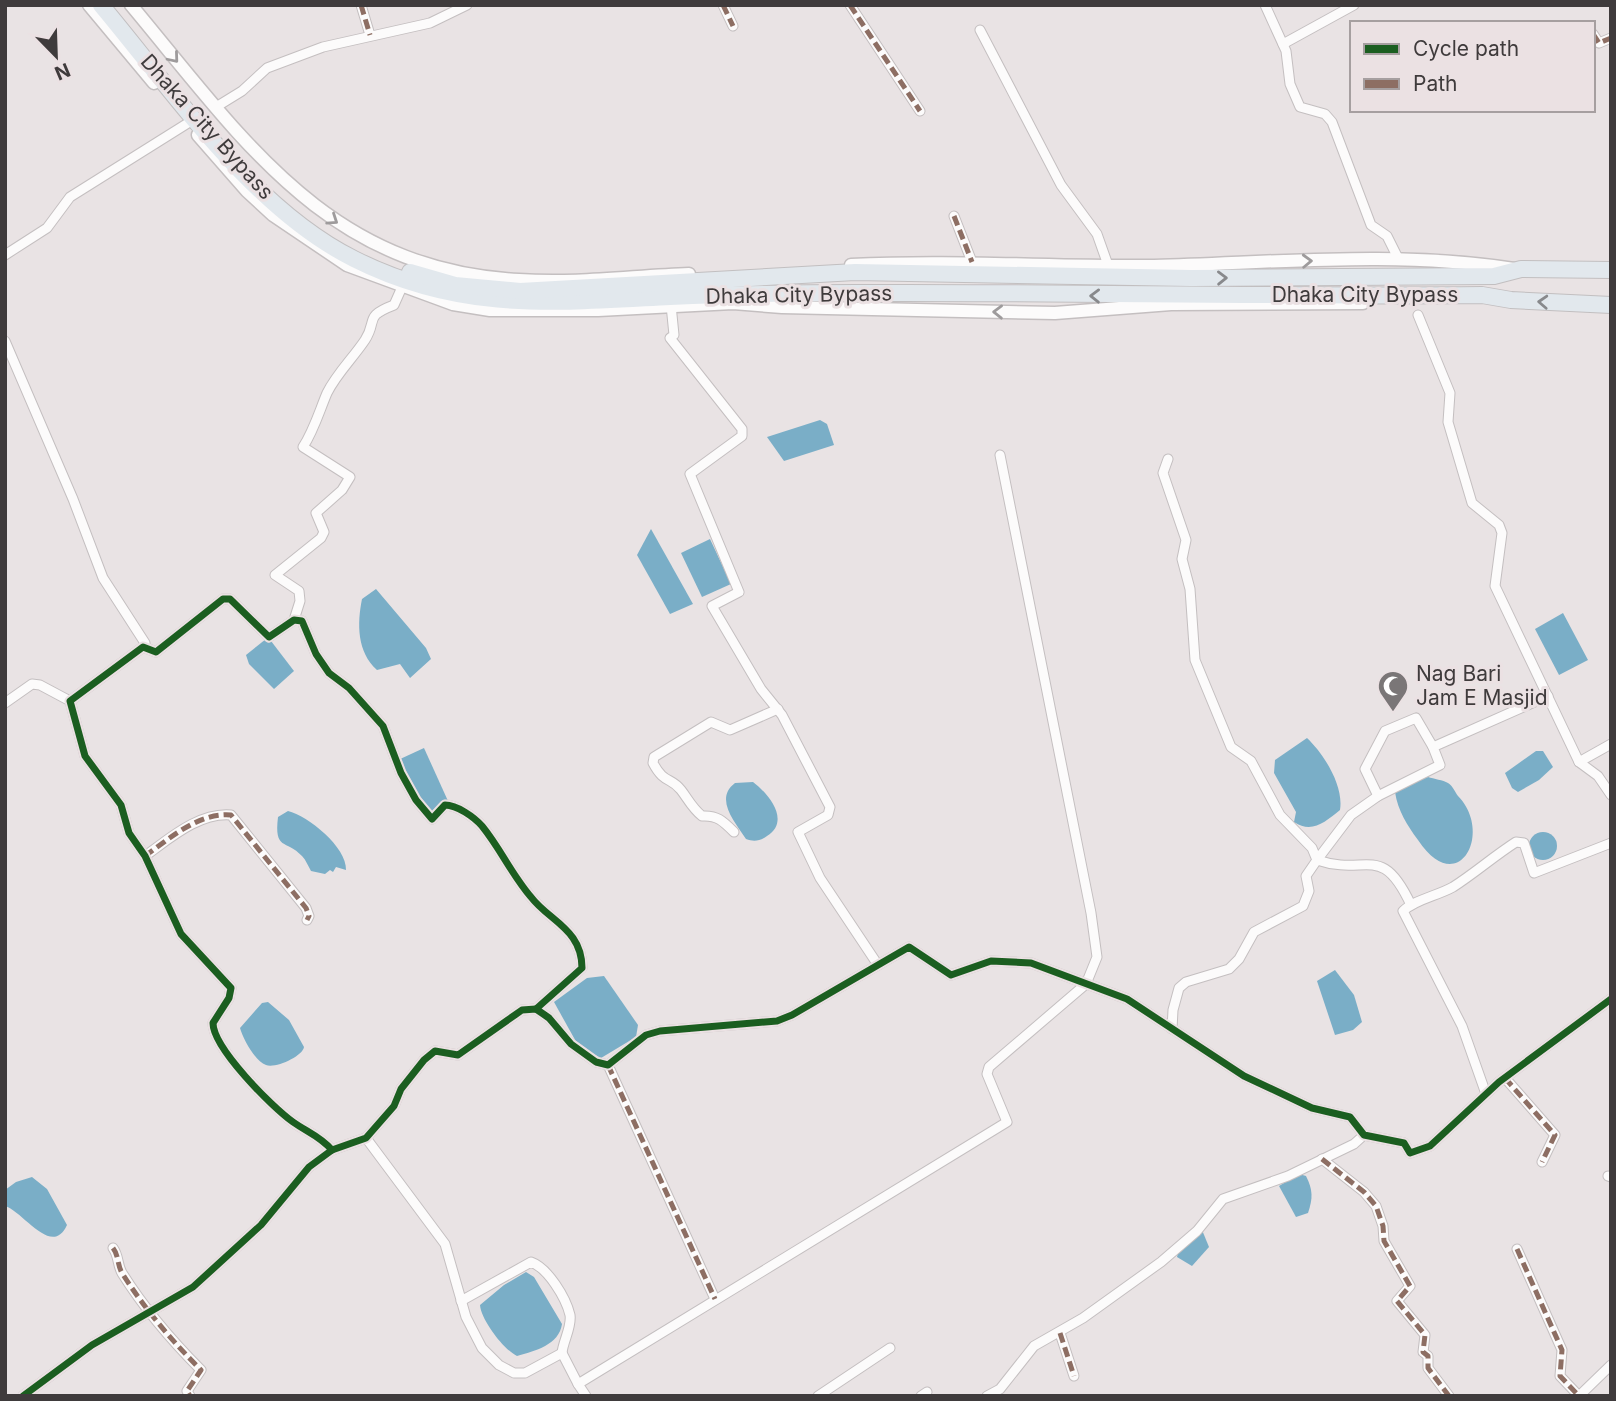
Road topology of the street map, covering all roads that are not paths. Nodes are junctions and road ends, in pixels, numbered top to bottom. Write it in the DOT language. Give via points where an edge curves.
graph roads {
  1 [pos="89,5"];
  2 [pos="101,5"];
  3 [pos="113,5"];
  4 [pos="131,5"];
  5 [pos="361,5"];
  6 [pos="467,5"];
  7 [pos="723,5"];
  8 [pos="850,5"];
  9 [pos="1265,5"];
  10 [pos="1354,5"];
  11 [pos="733,26"];
  12 [pos="979,30"];
  13 [pos="370,35"];
  14 [pos="1595,37"];
  15 [pos="1611,38"];
  16 [pos="1283,44"];
  17 [pos="216,107"];
  18 [pos="920,111"];
  19 [pos="188,123"];
  20 [pos="954,216"];
  21 [pos="5,255"];
  22 [pos="1399,260"];
  23 [pos="972,262"];
  24 [pos="1108,265"];
  25 [pos="1521,270"];
  26 [pos="1611,270"];
  27 [pos="402,288"];
  28 [pos="1507,300"];
  29 [pos="1611,304"];
  30 [pos="671,305"];
  31 [pos="1418,315"];
  32 [pos="5,341"];
  33 [pos="1000,455"];
  34 [pos="1168,459"];
  35 [pos="294,620"];
  36 [pos="143,646"];
  37 [pos="1549,696"];
  38 [pos="70,701"];
  39 [pos="5,703"];
  40 [pos="778,709"];
  41 [pos="1611,744"];
  42 [pos="1433,747"];
  43 [pos="1579,762"];
  44 [pos="1611,795"];
  45 [pos="1378,796"];
  46 [pos="734,831"];
  47 [pos="1611,843"];
  48 [pos="145,856"];
  49 [pos="1317,860"];
  50 [pos="1411,905"];
  51 [pos="307,920"];
  52 [pos="878,965"];
  53 [pos="1086,984"];
  54 [pos="1611,999"];
  55 [pos="536,1009"];
  56 [pos="1172,1030"];
  57 [pos="608,1065"];
  58 [pos="1505,1078"];
  59 [pos="1486,1094"];
  60 [pos="1364,1135"];
  61 [pos="366,1138"];
  62 [pos="332,1150"];
  63 [pos="1322,1159"];
  64 [pos="1542,1162"];
  65 [pos="113,1248"];
  66 [pos="1517,1249"];
  67 [pos="715,1299"];
  68 [pos="461,1301"];
  69 [pos="150,1312"];
  70 [pos="1060,1333"];
  71 [pos="890,1348"];
  72 [pos="562,1353"];
  73 [pos="1611,1365"];
  74 [pos="1074,1376"];
  75 [pos="578,1384"];
  76 [pos="23,1396"];
  77 [pos="190,1396"];
  78 [pos="586,1396"];
  79 [pos="818,1396"];
  80 [pos="987,1396"];
  81 [pos="1449,1396"];
  82 [pos="1579,1396"];
  1 -- 19 [label="main road"];
  28 -- 2 [label="highway, Dhaka City Bypass, one-way" via="1482,295 856,293 521,302 455,296 362,263 300,226 255,186"];
  3 -- 25 [label="highway, Dhaka City Bypass, one-way" via="262,179 305,216 357,250 455,285 520,291 855,272 1191,278 1494,276"];
  4 -- 17 [label="main road, one-way"];
  5 -- 13 [label="street"];
  6 -- 13 [label="street" via="430,23"];
  7 -- 11 [label="street"];
  8 -- 18 [label="street"];
  9 -- 16 [label="street"];
  10 -- 16 [label="street"];
  12 -- 24 [label="street" via="1061,185 1097,234"];
  13 -- 17 [label="street" via="267,68"];
  14 -- 15 [label="street" via="1599,43"];
  16 -- 22 [label="street" via="1300,107 1325,114 1332,122 1371,225 1387,236"];
  17 -- 23 [label="main road, one-way" via="275,174 340,225 392,252 457,272 521,281"];
  19 -- 21 [label="street" via="71,197 47,228"];
  19 -- 27 [label="main road" via="247,191 296,233 347,265"];
  20 -- 23 [label="street"];
  24 -- 22 [label="main road, one-way"];
  22 -- 25 [label="main road" via="1456,261"];
  23 -- 24 [label="main road"];
  25 -- 26 [label="highway, Dhaka City Bypass"];
  27 -- 30 [label="main road" via="490,310"];
  27 -- 35 [label="street" via="394,305 370,320 368,337 338,374 303,447 350,477 316,513 324,532 321,538 275,575 299,591"];
  29 -- 28 [label="highway, Dhaka City Bypass, one-way"];
  28 -- 30 [label="main road, one-way" via="1171,304 1055,313"];
  30 -- 40 [label="street" via="674,335 670,338 742,429 742,436 690,474 739,592 712,606 761,690"];
  31 -- 37 [label="street" via="1450,393 1448,422 1472,503 1499,525 1502,533 1495,586"];
  32 -- 36 [label="street" via="93,559"];
  33 -- 53 [label="street" via="1091,913 1097,957"];
  34 -- 49 [label="street" via="1163,473 1186,540 1182,559 1190,589 1195,660 1231,747 1251,761 1280,815 1312,848"];
  35 -- 36 [label="street" via="269,637 230,599 223,600 156,652"];
  35 -- 55 [label="street" via="302,621 329,673 383,726 401,773 432,819 445,805 470,816 531,898 575,941 582,968"];
  36 -- 38 [label="street"];
  37 -- 42 [label="street"];
  37 -- 43 [label="street"];
  38 -- 39 [label="street" via="32,684"];
  38 -- 48 [label="street" via="85,756 111,788 129,833"];
  40 -- 46 [label="street" via="730,730 711,722 654,757 662,779 680,788 690,806 702,816 722,820"];
  40 -- 52 [label="street" via="830,807 828,815 798,832 820,878"];
  41 -- 43 [label="street"];
  42 -- 45 [label="street" via="1440,765 1436,769"];
  42 -- 45 [label="street" via="1416,718 1385,731 1365,769"];
  43 -- 44 [label="street" via="1598,776"];
  45 -- 49 [label="street" via="1351,815"];
  47 -- 50 [label="street" via="1534,873 1524,843 1517,842 1456,885"];
  48 -- 51 [label="street" via="198,821 231,815 306,908"];
  48 -- 62 [label="street" via="181,934 230,988 213,1023 217,1039 277,1109 322,1138"];
  49 -- 50 [label="street" via="1334,866 1365,864 1388,869"];
  49 -- 56 [label="street" via="1306,876 1309,891 1303,906 1254,932 1229,969 1179,988"];
  50 -- 59 [label="street" via="1403,912 1462,1026"];
  52 -- 53 [label="street" via="909,947 951,975 990,961 1031,963"];
  52 -- 57 [label="street" via="777,1021 660,1031 646,1035"];
  53 -- 56 [label="street" via="1127,999"];
  53 -- 67 [label="street" via="989,1067 987,1074 1007,1122"];
  54 -- 58 [label="street"];
  55 -- 57 [label="street" via="571,1044"];
  55 -- 61 [label="street" via="522,1010 458,1055 435,1051"];
  56 -- 60 [label="street" via="1244,1076 1312,1108 1349,1117"];
  57 -- 67 [label="street"];
  58 -- 59 [label="street"];
  58 -- 64 [label="street" via="1555,1135"];
  59 -- 60 [label="street" via="1430,1146 1410,1153 1404,1143"];
  60 -- 63 [label="street"];
  61 -- 62 [label="street"];
  61 -- 68 [label="street" via="445,1244"];
  62 -- 69 [label="street" via="309,1167 261,1225 193,1287"];
  63 -- 70 [label="street" via="1223,1199 1197,1231 1161,1262"];
  63 -- 81 [label="street" via="1376,1206 1384,1241 1410,1286 1397,1301 1425,1335 1423,1352 1428,1356 1428,1368"];
  65 -- 69 [label="street" via="117,1265"];
  66 -- 82 [label="street" via="1562,1350 1559,1376"];
  67 -- 75 [label="street"];
  68 -- 72 [label="street" via="482,1348 514,1373 525,1373"];
  68 -- 72 [label="street" via="531,1262 539,1265 570,1315"];
  69 -- 76 [label="street" via="92,1345"];
  69 -- 77 [label="street" via="201,1370 187,1391"];
  70 -- 74 [label="street"];
  70 -- 80 [label="street" via="1034,1346 1000,1389"];
  71 -- 79 [label="street"];
  72 -- 75 [label="street"];
  73 -- 82 [label="street"];
  75 -- 78 [label="street"];
}
